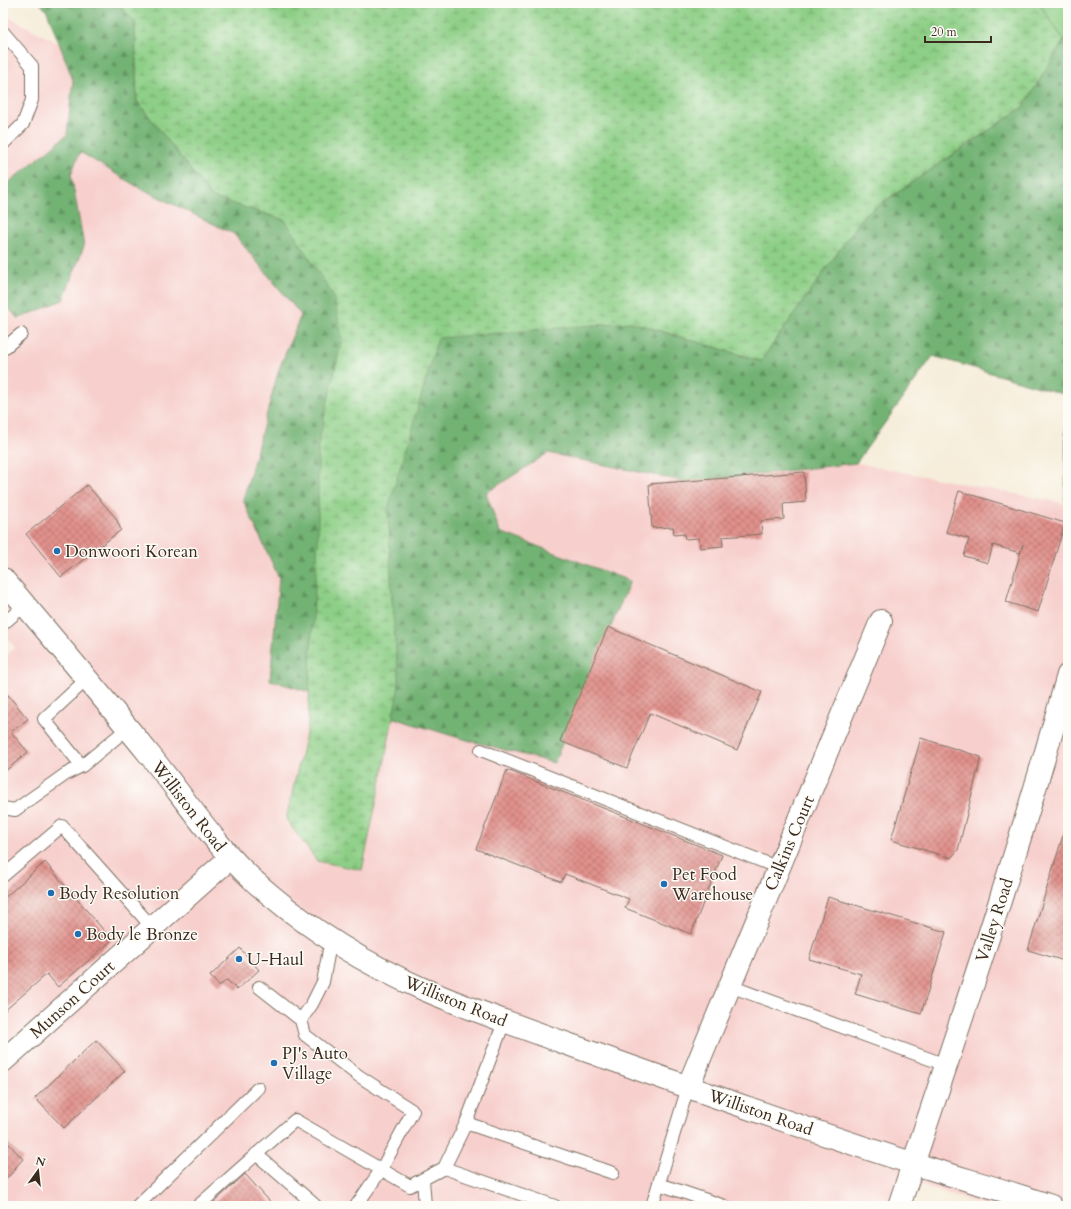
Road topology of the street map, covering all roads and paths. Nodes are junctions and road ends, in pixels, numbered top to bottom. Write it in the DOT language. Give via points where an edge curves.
graph roads {
  1 [pos="3,32"];
  2 [pos="3,144"];
  3 [pos="21,334"];
  4 [pos="3,349"];
  5 [pos="3,579"];
  6 [pos="25,605"];
  7 [pos="881,621"];
  8 [pos="3,624"];
  9 [pos="1068,675"];
  10 [pos="87,678"];
  11 [pos="128,728"];
  12 [pos="481,750"];
  13 [pos="82,766"];
  14 [pos="3,808"];
  15 [pos="230,858"];
  16 [pos="779,868"];
  17 [pos="3,876"];
  18 [pos="152,927"];
  19 [pos="331,939"];
  20 [pos="730,986"];
  21 [pos="259,987"];
  22 [pos="301,1020"];
  23 [pos="504,1022"];
  24 [pos="3,1061"];
  25 [pos="946,1065"];
  26 [pos="688,1087"];
  27 [pos="258,1088"];
  28 [pos="466,1123"];
  29 [pos="256,1154"];
  30 [pos="913,1164"];
  31 [pos="444,1168"];
  32 [pos="381,1170"];
  33 [pos="613,1173"];
  34 [pos="423,1179"];
  35 [pos="658,1184"];
  36 [pos="137,1206"];
  37 [pos="198,1206"];
  38 [pos="316,1206"];
  39 [pos="356,1206"];
  40 [pos="425,1206"];
  41 [pos="555,1206"];
  42 [pos="652,1206"];
  43 [pos="724,1206"];
  44 [pos="899,1206"];
  45 [pos="1052,1206"];
  1 -- 2 [label="lane" via="32,66 32,100 23,124"];
  3 -- 4 [label="lane"];
  5 -- 6 [label="street, Williston Road"];
  6 -- 8 [label="lane"];
  6 -- 10 [label="street, Williston Road"];
  7 -- 16 [label="street, Calkins Court"];
  9 -- 25 [label="street, Valley Road" via="1011,868"];
  10 -- 11 [label="street, Williston Road"];
  10 -- 13 [label="lane" via="44,720"];
  11 -- 13 [label="lane"];
  11 -- 15 [label="street, Williston Road"];
  12 -- 16 [label="lane"];
  13 -- 14 [label="lane" via="66,774 15,810"];
  15 -- 18 [label="street, Munson Court"];
  15 -- 19 [label="street, Williston Road" via="265,892"];
  16 -- 20 [label="street, Calkins Court"];
  17 -- 18 [label="lane" via="62,826"];
  18 -- 24 [label="street, Munson Court"];
  19 -- 22 [label="lane" via="323,982"];
  19 -- 23 [label="street, Williston Road" via="422,989"];
  20 -- 25 [label="lane"];
  20 -- 26 [label="street, Calkins Court"];
  21 -- 22 [label="lane"];
  22 -- 32 [label="lane" via="305,1035 359,1076 413,1111"];
  23 -- 26 [label="street, Williston Road"];
  23 -- 28 [label="lane"];
  25 -- 30 [label="street, Valley Road"];
  26 -- 30 [label="street, Williston Road"];
  26 -- 35 [label="lane"];
  27 -- 36 [label="lane"];
  28 -- 31 [label="lane"];
  28 -- 33 [label="lane"];
  29 -- 32 [label="lane" via="295,1120"];
  29 -- 37 [label="lane"];
  29 -- 38 [label="lane"];
  30 -- 44 [label="street, Valley Road"];
  30 -- 45 [label="street, Williston Road"];
  31 -- 34 [label="lane"];
  31 -- 41 [label="lane"];
  32 -- 34 [label="lane" via="410,1186"];
  32 -- 39 [label="lane"];
  34 -- 40 [label="lane"];
  35 -- 42 [label="lane"];
  35 -- 43 [label="lane"];
}
